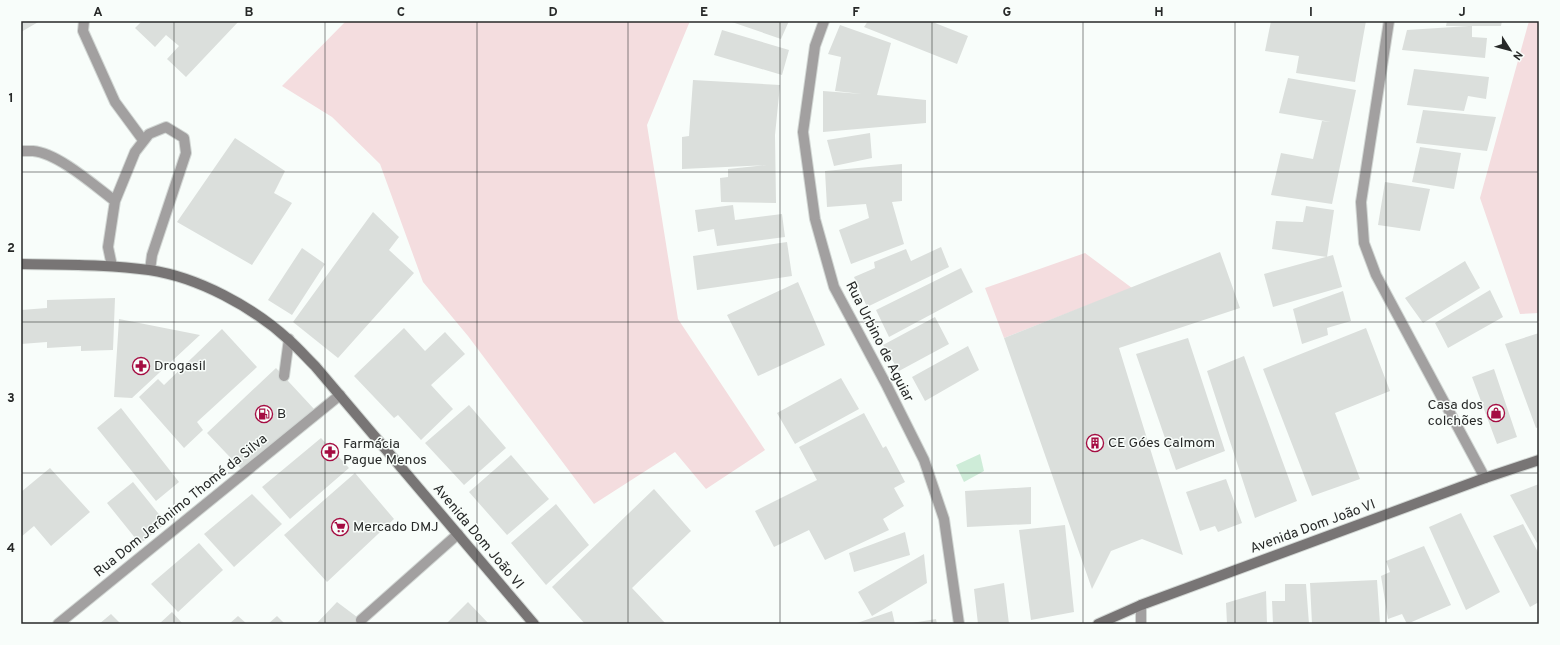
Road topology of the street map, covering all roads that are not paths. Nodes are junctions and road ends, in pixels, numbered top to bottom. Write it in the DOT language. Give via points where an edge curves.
graph roads {
  1 [pos="84,21"];
  2 [pos="824,21"];
  3 [pos="1389,21"];
  4 [pos="143,140"];
  5 [pos="21,151"];
  6 [pos="115,201"];
  7 [pos="21,264"];
  8 [pos="112,266"];
  9 [pos="150,270"];
  10 [pos="288,339"];
  11 [pos="284,376"];
  12 [pos="340,395"];
  13 [pos="1539,460"];
  14 [pos="1485,478"];
  15 [pos="458,534"];
  16 [pos="1141,604"];
  17 [pos="361,620"];
  18 [pos="58,624"];
  19 [pos="534,624"];
  20 [pos="959,624"];
  21 [pos="1098,624"];
  22 [pos="1141,624"];
  1 -- 4 [label="street" via="83,31 115,102"];
  2 -- 20 [label="street, Rua Urbino de Aguiar" via="815,46 803,132 814,219 834,288 924,460 944,519"];
  3 -- 14 [label="street" via="1361,202 1364,243 1376,275"];
  4 -- 6 [label="street" via="135,152"];
  4 -- 9 [label="street" via="149,134 166,127 184,138 186,153 152,255"];
  5 -- 6 [label="street" via="35,151 66,165"];
  6 -- 8 [label="street" via="108,247"];
  7 -- 8 [label="main road, Avenida Dom João VI"];
  8 -- 9 [label="main road, Avenida Dom João VI"];
  9 -- 10 [label="main road, Avenida Dom João VI" via="182,278 212,290 252,312"];
  10 -- 11 [label="street"];
  10 -- 12 [label="main road, Avenida Dom João VI"];
  12 -- 15 [label="main road, Avenida Dom João VI"];
  12 -- 18 [label="street, Rua Dom Jerônimo Thomé da Silva"];
  13 -- 14 [label="main road, Avenida Dom João VI"];
  14 -- 16 [label="main road, Avenida Dom João VI"];
  15 -- 17 [label="street"];
  15 -- 19 [label="main road, Avenida Dom João VI"];
  16 -- 21 [label="main road, Avenida Dom João VI"];
  16 -- 22 [label="street"];
}
